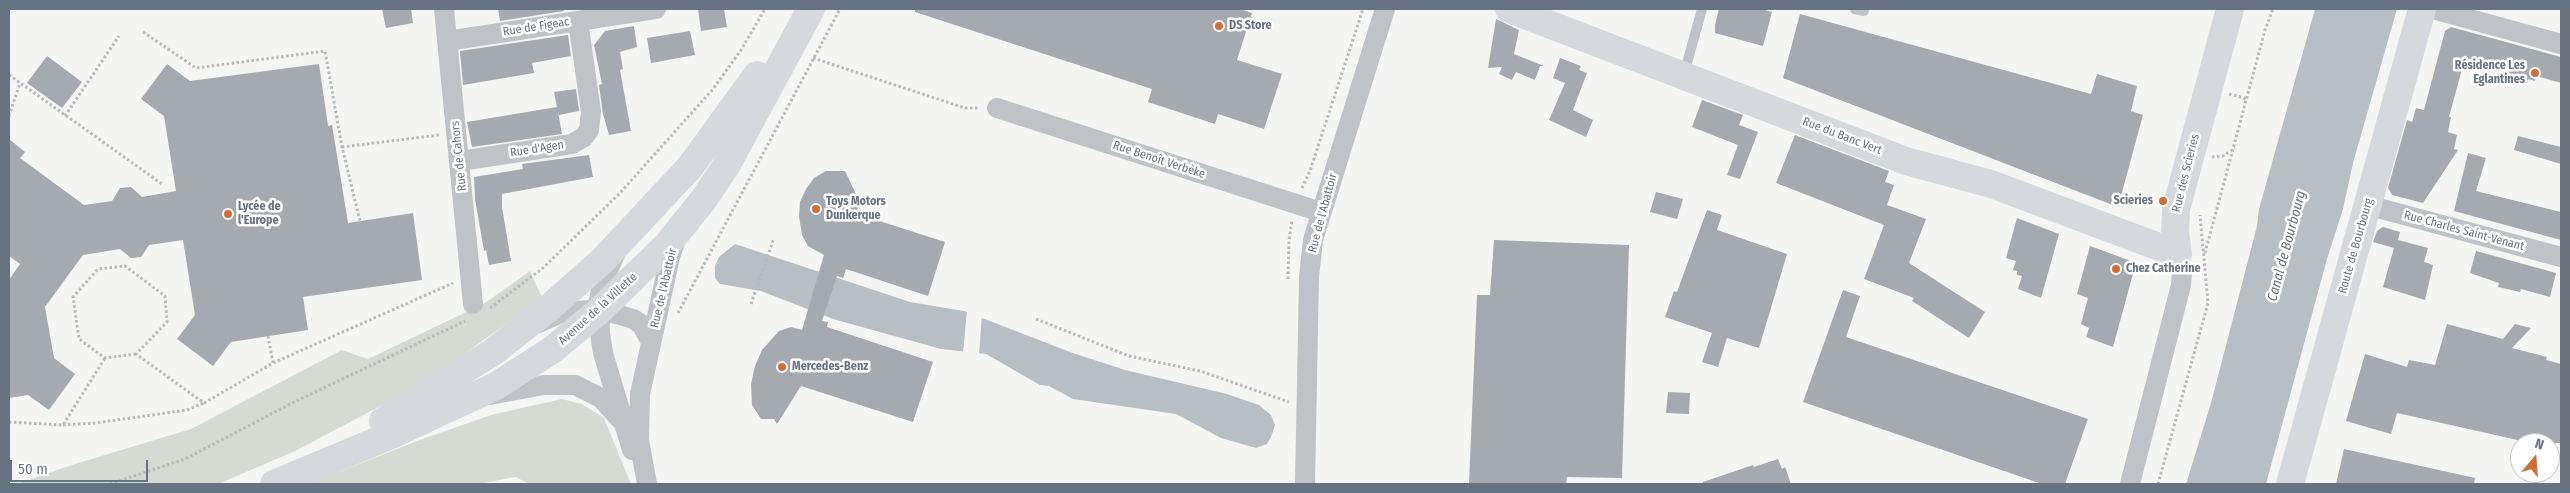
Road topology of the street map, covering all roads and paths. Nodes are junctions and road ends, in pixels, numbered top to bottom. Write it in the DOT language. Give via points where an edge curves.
graph roads {
  1 [pos="444,9"];
  2 [pos="656,9"];
  3 [pos="797,9"];
  4 [pos="811,9"];
  5 [pos="840,9"];
  6 [pos="1385,9"];
  7 [pos="1509,9"];
  8 [pos="1702,9"];
  9 [pos="2230,9"];
  10 [pos="2273,9"];
  11 [pos="2422,9"];
  12 [pos="2433,9"];
  13 [pos="578,21"];
  14 [pos="143,32"];
  15 [pos="119,36"];
  16 [pos="447,41"];
  17 [pos="2561,44"];
  18 [pos="813,58"];
  19 [pos="9,75"];
  20 [pos="1684,75"];
  21 [pos="20,83"];
  22 [pos="2227,94"];
  23 [pos="2248,99"];
  24 [pos="997,108"];
  25 [pos="9,116"];
  26 [pos="65,116"];
  27 [pos="457,132"];
  28 [pos="342,147"];
  29 [pos="2235,148"];
  30 [pos="2190,154"];
  31 [pos="460,161"];
  32 [pos="162,184"];
  33 [pos="2199,205"];
  34 [pos="2367,206"];
  35 [pos="1321,212"];
  36 [pos="360,221"];
  37 [pos="678,233"];
  38 [pos="774,238"];
  39 [pos="622,242"];
  40 [pos="2192,255"];
  41 [pos="2561,256"];
  42 [pos="470,276"];
  43 [pos="473,304"];
  44 [pos="751,304"];
  45 [pos="599,311"];
  46 [pos="1036,319"];
  47 [pos="675,320"];
  48 [pos="518,332"];
  49 [pos="268,336"];
  50 [pos="651,342"];
  51 [pos="136,354"];
  52 [pos="105,358"];
  53 [pos="272,363"];
  54 [pos="470,399"];
  55 [pos="1307,402"];
  56 [pos="204,403"];
  57 [pos="9,422"];
  58 [pos="63,425"];
  59 [pos="625,427"];
  60 [pos="251,484"];
  61 [pos="274,484"];
  62 [pos="646,484"];
  63 [pos="1305,484"];
  64 [pos="2130,484"];
  65 [pos="2158,484"];
  66 [pos="2290,484"];
  1 -- 16 [label="street, Rue de Cahors"];
  2 -- 13 [label="street, Rue de Figeac"];
  3 -- 39 [label="main road" via="768,59 712,139"];
  4 -- 37 [label="main road, Avenue de la Villette" via="722,171"];
  5 -- 18 [label="path"];
  6 -- 35 [label="street, Rue de l'Abattoir"];
  7 -- 20 [label="main road, Rue du Banc Vert"];
  8 -- 20 [label="lane"];
  9 -- 30 [label="main road, Rue des Scieries"];
  10 -- 23 [label="path"];
  11 -- 34 [label="main road, Route de Bourbourg"];
  12 -- 17 [label="street"];
  13 -- 16 [label="street, Rue de Figeac"];
  13 -- 31 [label="street, Rue d'Agen" via="591,112 589,130 584,137 572,144"];
  14 -- 28 [label="path" via="196,68 325,51"];
  15 -- 26 [label="path"];
  16 -- 27 [label="street, Rue de Cahors"];
  18 -- 24 [label="path" via="964,108"];
  18 -- 47 [label="path"];
  19 -- 21 [label="path"];
  20 -- 40 [label="main road, Rue du Banc Vert" via="1906,161 1991,184"];
  21 -- 25 [label="path"];
  21 -- 26 [label="path"];
  22 -- 23 [label="path"];
  23 -- 29 [label="path"];
  24 -- 35 [label="street, Rue Benoît Verbèke"];
  26 -- 32 [label="path"];
  27 -- 28 [label="path"];
  27 -- 31 [label="street, Rue de Cahors"];
  28 -- 36 [label="path"];
  29 -- 30 [label="path" via="2223,156 2209,158"];
  29 -- 40 [label="path"];
  30 -- 40 [label="main road, Rue des Scieries" via="2175,217"];
  31 -- 42 [label="street, Rue de Cahors"];
  33 -- 40 [label="path"];
  34 -- 41 [label="street, Rue Charles Saint-Venant"];
  34 -- 66 [label="main road, Route de Bourbourg"];
  35 -- 55 [label="street, Rue de l'Abattoir" via="1310,264"];
  37 -- 45 [label="main road, Avenue de la Villette"];
  37 -- 50 [label="street, Rue de l'Abattoir"];
  38 -- 44 [label="path"];
  39 -- 45 [label="street, Rue de l'Abattoir" via="602,284"];
  39 -- 48 [label="main road"];
  40 -- 64 [label="street, Rue des Scieries" via="2182,274"];
  40 -- 65 [label="path" via="2209,295"];
  42 -- 43 [label="street, Rue de Cahors"];
  42 -- 53 [label="path"];
  45 -- 48 [label="street, Rue de l'Abattoir" via="559,314"];
  45 -- 50 [label="street, Rue de l'Abattoir" via="637,321 645,328"];
  45 -- 54 [label="main road, Avenue de la Villette" via="532,364"];
  45 -- 59 [label="street, Rue de l'Abattoir" via="603,353"];
  46 -- 55 [label="path" via="1129,356 1200,371 1286,402"];
  48 -- 60 [label="main road" via="472,367 401,412 334,448"];
  49 -- 53 [label="path"];
  50 -- 62 [label="street, Rue de l'Abattoir" via="638,417"];
  51 -- 52 [label="path"];
  51 -- 52 [label="path" via="167,322 165,296 125,266 98,269 73,297 79,339"];
  51 -- 56 [label="path"];
  52 -- 58 [label="path"];
  53 -- 56 [label="path"];
  54 -- 59 [label="street, Rue de l'Abattoir" via="544,385 575,385 602,398"];
  54 -- 61 [label="main road, Avenue de la Villette"];
  55 -- 63 [label="street, Rue de l'Abattoir"];
  56 -- 58 [label="path" via="187,410"];
  57 -- 58 [label="path"];
  59 -- 62 [label="street, Rue de l'Abattoir"];
}
